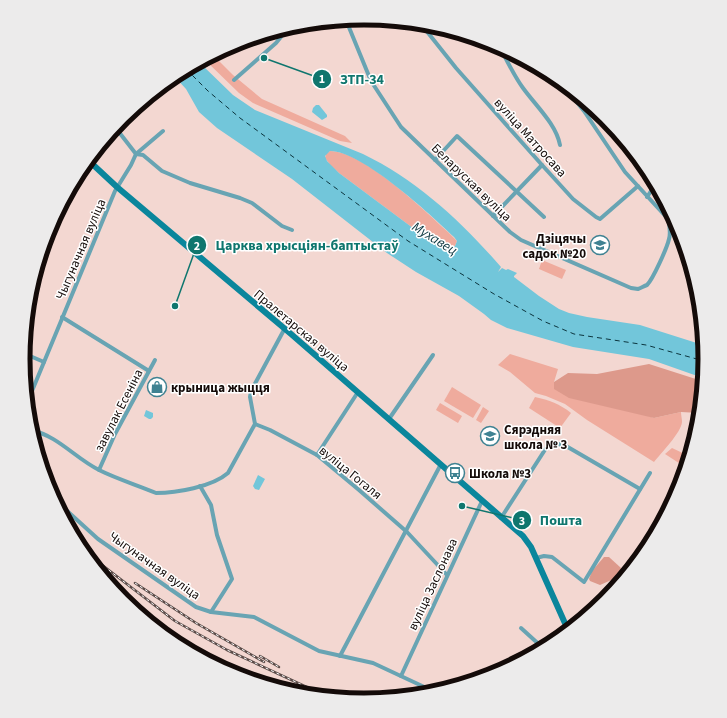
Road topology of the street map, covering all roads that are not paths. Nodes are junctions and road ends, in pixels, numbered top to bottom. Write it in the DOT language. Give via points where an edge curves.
graph roads {
  1 [pos="348,26"];
  2 [pos="426,31"];
  3 [pos="283,35"];
  4 [pos="503,56"];
  5 [pos="234,80"];
  6 [pos="577,102"];
  7 [pos="163,131"];
  8 [pos="119,132"];
  9 [pos="560,145"];
  10 [pos="136,154"];
  11 [pos="435,160"];
  12 [pos="93,164"];
  13 [pos="542,165"];
  14 [pos="638,186"];
  15 [pos="117,187"];
  16 [pos="652,190"];
  17 [pos="517,191"];
  18 [pos="647,197"];
  19 [pos="493,216"];
  20 [pos="665,216"];
  21 [pos="544,217"];
  22 [pos="669,224"];
  23 [pos="292,230"];
  24 [pos="62,317"];
  25 [pos="285,328"];
  26 [pos="433,355"];
  27 [pos="30,356"];
  28 [pos="155,360"];
  29 [pos="44,362"];
  30 [pos="149,371"];
  31 [pos="358,392"];
  32 [pos="31,394"];
  33 [pos="389,419"];
  34 [pos="255,424"];
  35 [pos="38,431"];
  36 [pos="316,455"];
  37 [pos="441,464"];
  38 [pos="99,470"];
  39 [pos="650,473"];
  40 [pos="200,486"];
  41 [pos="640,489"];
  42 [pos="482,502"];
  43 [pos="65,509"];
  44 [pos="501,518"];
  45 [pos="407,532"];
  46 [pos="536,558"];
  47 [pos="447,575"];
  48 [pos="211,612"];
  49 [pos="566,625"];
  50 [pos="520,628"];
  51 [pos="538,643"];
  52 [pos="340,656"];
  53 [pos="401,676"];
  54 [pos="425,687"];
  1 -- 11 [label="street, Беларуская вуліца" via="371,81 401,127"];
  2 -- 13 [label="street, вуліца Матросава"];
  3 -- 5 [label="street"];
  4 -- 9 [label="street" via="522,87 558,134"];
  6 -- 14 [label="street"];
  7 -- 10 [label="street"];
  8 -- 10 [label="street"];
  10 -- 15 [label="street, Чыгуначная вуліца"];
  10 -- 23 [label="street" via="143,155 162,171 190,183 240,198"];
  11 -- 17 [label="street" via="457,136"];
  11 -- 19 [label="street, Беларуская вуліца"];
  12 -- 15 [label="main road, Пралетарская вуліца"];
  13 -- 14 [label="street, вуліца Матросава" via="573,199 600,219"];
  13 -- 17 [label="street"];
  14 -- 18 [label="street"];
  15 -- 24 [label="street, Чыгуначная вуліца"];
  15 -- 25 [label="main road, Пралетарская вуліца"];
  16 -- 18 [label="street"];
  17 -- 19 [label="street"];
  17 -- 21 [label="street"];
  18 -- 20 [label="street"];
  19 -- 22 [label="street, Беларуская вуліца" via="528,244 638,289 648,284 652,278 669,240"];
  24 -- 29 [label="street, Чыгуначная вуліца"];
  24 -- 30 [label="street"];
  25 -- 31 [label="main road, Пралетарская вуліца"];
  25 -- 34 [label="street" via="251,391"];
  26 -- 33 [label="street"];
  27 -- 29 [label="street"];
  28 -- 30 [label="street, завулак Есеніна"];
  29 -- 32 [label="street, Чыгуначная вуліца"];
  30 -- 38 [label="street, завулак Есеніна"];
  31 -- 33 [label="main road, Пралетарская вуліца"];
  31 -- 36 [label="street"];
  33 -- 37 [label="main road, Пралетарская вуліца"];
  34 -- 36 [label="street, вуліца Гогаля"];
  34 -- 40 [label="street" via="228,474"];
  35 -- 38 [label="street" via="62,444"];
  36 -- 45 [label="street, вуліца Гогаля"];
  37 -- 42 [label="main road, Пралетарская вуліца"];
  37 -- 45 [label="street"];
  38 -- 40 [label="street" via="156,493"];
  39 -- 41 [label="street"];
  40 -- 48 [label="street" via="211,505 217,535 232,579"];
  41 -- 44 [label="street" via="566,446 550,442"];
  41 -- 46 [label="street" via="584,582 552,557"];
  42 -- 44 [label="main road, Пралетарская вуліца"];
  42 -- 47 [label="street, вуліца Заслонава"];
  43 -- 48 [label="street, Чыгуначная вуліца" via="98,539 196,607"];
  44 -- 46 [label="main road, Пралетарская вуліца" via="526,540"];
  45 -- 47 [label="street, вуліца Гогаля"];
  45 -- 52 [label="street"];
  46 -- 49 [label="main road, Пралетарская вуліца"];
  47 -- 53 [label="street, вуліца Заслонава"];
  48 -- 52 [label="street, Чыгуначная вуліца" via="254,617 319,651"];
  50 -- 51 [label="street"];
  52 -- 53 [label="street, Чыгуначная вуліца" via="373,663"];
  53 -- 54 [label="street, Чыгуначная вуліца"];
}
